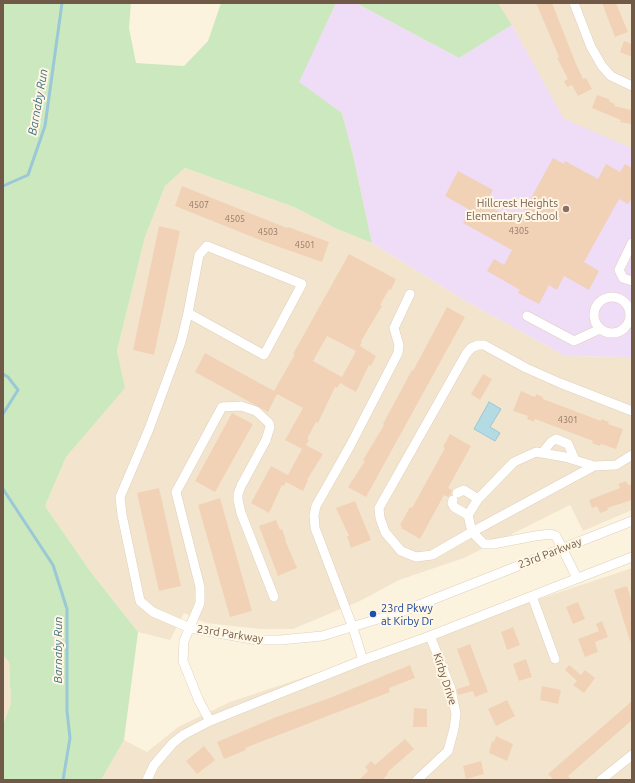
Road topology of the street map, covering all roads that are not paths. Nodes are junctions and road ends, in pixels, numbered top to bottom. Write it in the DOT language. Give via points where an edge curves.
graph roads {
  1 [pos="574,3"];
  2 [pos="632,86"];
  3 [pos="632,243"];
  4 [pos="632,281"];
  5 [pos="410,294"];
  6 [pos="631,311"];
  7 [pos="188,313"];
  8 [pos="526,316"];
  9 [pos="600,329"];
  10 [pos="632,411"];
  11 [pos="542,453"];
  12 [pos="632,455"];
  13 [pos="575,460"];
  14 [pos="594,466"];
  15 [pos="478,498"];
  16 [pos="468,515"];
  17 [pos="631,524"];
  18 [pos="472,532"];
  19 [pos="563,548"];
  20 [pos="632,557"];
  21 [pos="577,578"];
  22 [pos="532,596"];
  23 [pos="274,597"];
  24 [pos="190,628"];
  25 [pos="353,628"];
  26 [pos="430,636"];
  27 [pos="555,659"];
  28 [pos="363,660"];
  29 [pos="210,721"];
  30 [pos="632,755"];
  31 [pos="147,780"];
  32 [pos="417,780"];
  33 [pos="601,780"];
  1 -- 2 [label="street" via="591,47 602,66 611,76"];
  3 -- 4 [label="street" via="619,270 623,278"];
  5 -- 25 [label="street" via="394,328 399,345 398,353 316,506 314,515 315,528"];
  6 -- 9 [label="street" via="628,324 621,331 608,333"];
  6 -- 9 [label="street" via="625,302 618,298 608,297 600,301 593,313 594,322"];
  7 -- 7 [label="street, 23rd Parkway" via="199,255 207,246 302,284 264,355"];
  7 -- 24 [label="street, 23rd Parkway" via="181,342 149,429 120,497 140,601 152,612"];
  8 -- 9 [label="street" via="574,341"];
  10 -- 18 [label="street" via="532,371 484,345 471,348 379,508 385,532 401,551 412,556 438,553"];
  11 -- 13 [label="street"];
  11 -- 13 [label="street" via="556,439 568,444"];
  11 -- 15 [label="street" via="530,454 514,462"];
  12 -- 14 [label="street" via="616,465"];
  13 -- 14 [label="street"];
  14 -- 18 [label="street"];
  15 -- 16 [label="street"];
  15 -- 16 [label="street" via="464,490 455,496 452,503 454,507"];
  16 -- 18 [label="street"];
  17 -- 19 [label="street, 23rd Parkway"];
  18 -- 19 [label="street" via="484,544 550,534 556,536"];
  19 -- 21 [label="street"];
  19 -- 25 [label="street, 23rd Parkway" via="401,612"];
  20 -- 21 [label="street"];
  21 -- 22 [label="street"];
  22 -- 26 [label="street"];
  22 -- 27 [label="street"];
  23 -- 24 [label="street" via="238,500 241,486 266,440 269,423 256,411 241,406 222,407 176,492 200,587 200,603"];
  24 -- 25 [label="street, 23rd Parkway" via="225,636 280,640 322,636"];
  24 -- 29 [label="street" via="184,641 183,661"];
  25 -- 28 [label="street"];
  26 -- 28 [label="street"];
  26 -- 32 [label="street, Kirby Drive" via="451,689 456,714 448,751"];
  28 -- 29 [label="street"];
  29 -- 31 [label="street" via="173,743 154,765"];
  30 -- 33 [label="street"];
}
